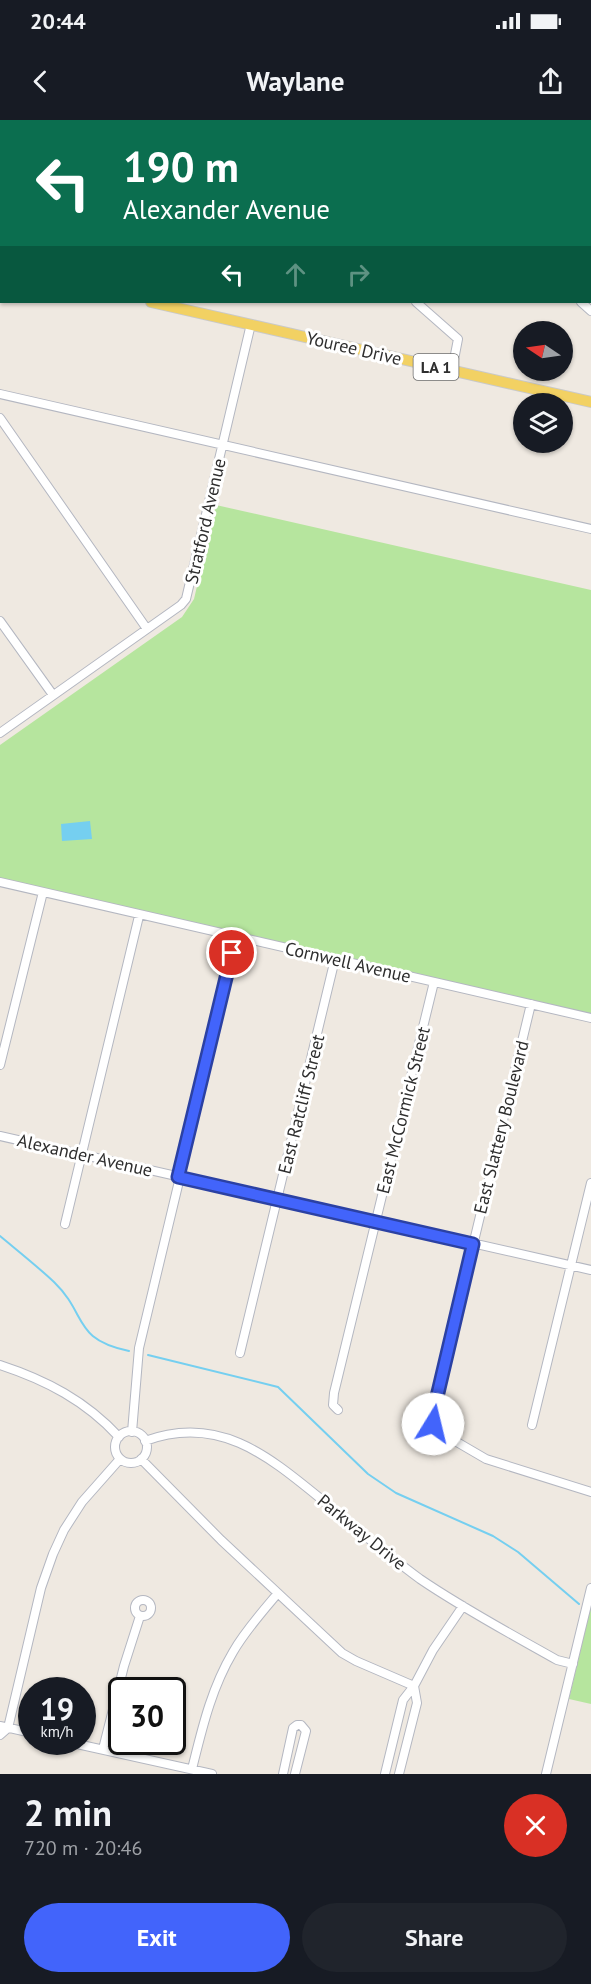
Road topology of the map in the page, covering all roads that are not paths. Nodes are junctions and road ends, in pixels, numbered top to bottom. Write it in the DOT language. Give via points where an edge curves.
graph roads {
  1 [pos="156,303"];
  2 [pos="417,303"];
  3 [pos="251,324"];
  4 [pos="452,370"];
  5 [pos="0,394"];
  6 [pos="591,402"];
  7 [pos="0,418"];
  8 [pos="222,445"];
  9 [pos="591,529"];
  10 [pos="0,621"];
  11 [pos="147,629"];
  12 [pos="53,695"];
  13 [pos="0,733"];
  14 [pos="0,882"];
  15 [pos="43,892"];
  16 [pos="139,916"];
  17 [pos="237,937"];
  18 [pos="335,959"];
  19 [pos="434,982"];
  20 [pos="531,1004"];
  21 [pos="591,1018"];
  22 [pos="0,1065"];
  23 [pos="0,1136"];
  24 [pos="82,1155"];
  25 [pos="179,1177"];
  26 [pos="591,1184"];
  27 [pos="278,1200"];
  28 [pos="376,1222"];
  29 [pos="65,1224"];
  30 [pos="473,1244"];
  31 [pos="571,1267"];
  32 [pos="591,1270"];
  33 [pos="240,1353"];
  34 [pos="0,1365"];
  35 [pos="338,1410"];
  36 [pos="532,1425"];
  37 [pos="132,1432"];
  38 [pos="119,1437"];
  39 [pos="145,1442"];
  40 [pos="120,1459"];
  41 [pos="141,1460"];
  42 [pos="591,1492"];
  43 [pos="591,1588"];
  44 [pos="278,1593"];
  45 [pos="463,1606"];
  46 [pos="140,1616"];
  47 [pos="573,1664"];
  48 [pos="414,1686"];
  49 [pos="4,1727"];
  50 [pos="0,1735"];
  51 [pos="96,1748"];
  52 [pos="103,1749"];
  53 [pos="189,1771"];
  54 [pos="212,1774"];
  55 [pos="283,1774"];
  56 [pos="295,1774"];
  57 [pos="386,1774"];
  58 [pos="399,1774"];
  59 [pos="546,1774"];
  1 -- 3 [label="main road, Youree Drive / LA 1"];
  2 -- 4 [label="street" via="458,339"];
  3 -- 4 [label="main road, Youree Drive / LA 1"];
  3 -- 8 [label="street, Stratford Avenue"];
  4 -- 6 [label="main road, Youree Drive / LA 1"];
  5 -- 8 [label="street"];
  7 -- 11 [label="street"];
  8 -- 9 [label="street"];
  8 -- 11 [label="street, Stratford Avenue" via="186,598"];
  10 -- 12 [label="street"];
  11 -- 12 [label="street, Stratford Avenue"];
  12 -- 13 [label="street, Stratford Avenue"];
  14 -- 15 [label="street, Cornwell Avenue"];
  15 -- 16 [label="street, Cornwell Avenue"];
  15 -- 22 [label="street"];
  16 -- 17 [label="street, Cornwell Avenue"];
  16 -- 24 [label="street"];
  17 -- 18 [label="street, Cornwell Avenue"];
  17 -- 25 [label="street"];
  18 -- 19 [label="street, Cornwell Avenue"];
  18 -- 27 [label="street, East Ratcliff Street"];
  19 -- 20 [label="street, Cornwell Avenue"];
  19 -- 28 [label="street, East McCormick Street"];
  20 -- 21 [label="street, Cornwell Avenue"];
  20 -- 30 [label="street, East Slattery Boulevard"];
  23 -- 24 [label="street, Alexander Avenue"];
  24 -- 25 [label="street, Alexander Avenue"];
  24 -- 29 [label="street"];
  25 -- 27 [label="street, Alexander Avenue"];
  25 -- 37 [label="street" via="139,1348"];
  26 -- 31 [label="street"];
  27 -- 28 [label="street, Alexander Avenue"];
  27 -- 33 [label="street, East Ratcliff Street"];
  28 -- 30 [label="street, Alexander Avenue"];
  28 -- 35 [label="street, East McCormick Street" via="334,1392 333,1405"];
  30 -- 31 [label="street, Alexander Avenue"];
  30 -- 42 [label="street, East Slattery Boulevard" via="433,1424 438,1431 486,1459"];
  31 -- 32 [label="street, Alexander Avenue"];
  31 -- 36 [label="street"];
  34 -- 38 [label="street" via="64,1392 99,1416"];
  37 -- 38 [label="street"];
  37 -- 39 [label="street" via="141,1435"];
  38 -- 40 [label="street" via="115,1450"];
  39 -- 41 [label="street"];
  39 -- 45 [label="street, Parkway Drive" via="165,1434 192,1432 221,1437 255,1451 294,1477 419,1578"];
  40 -- 41 [label="street" via="131,1463"];
  40 -- 49 [label="street" via="82,1502 53,1554"];
  41 -- 44 [label="street"];
  43 -- 47 [label="street"];
  44 -- 48 [label="street" via="349,1657"];
  44 -- 53 [label="street" via="247,1631 222,1672"];
  45 -- 47 [label="street, Parkway Drive" via="557,1660"];
  45 -- 48 [label="street"];
  46 -- 52 [label="street"];
  47 -- 59 [label="street"];
  48 -- 57 [label="street" via="403,1700"];
  48 -- 58 [label="street" via="417,1703"];
  49 -- 50 [label="street"];
  51 -- 52 [label="street"];
  52 -- 53 [label="street"];
  53 -- 54 [label="street"];
  55 -- 56 [label="street" via="293,1728 301,1725 306,1731"];
}
